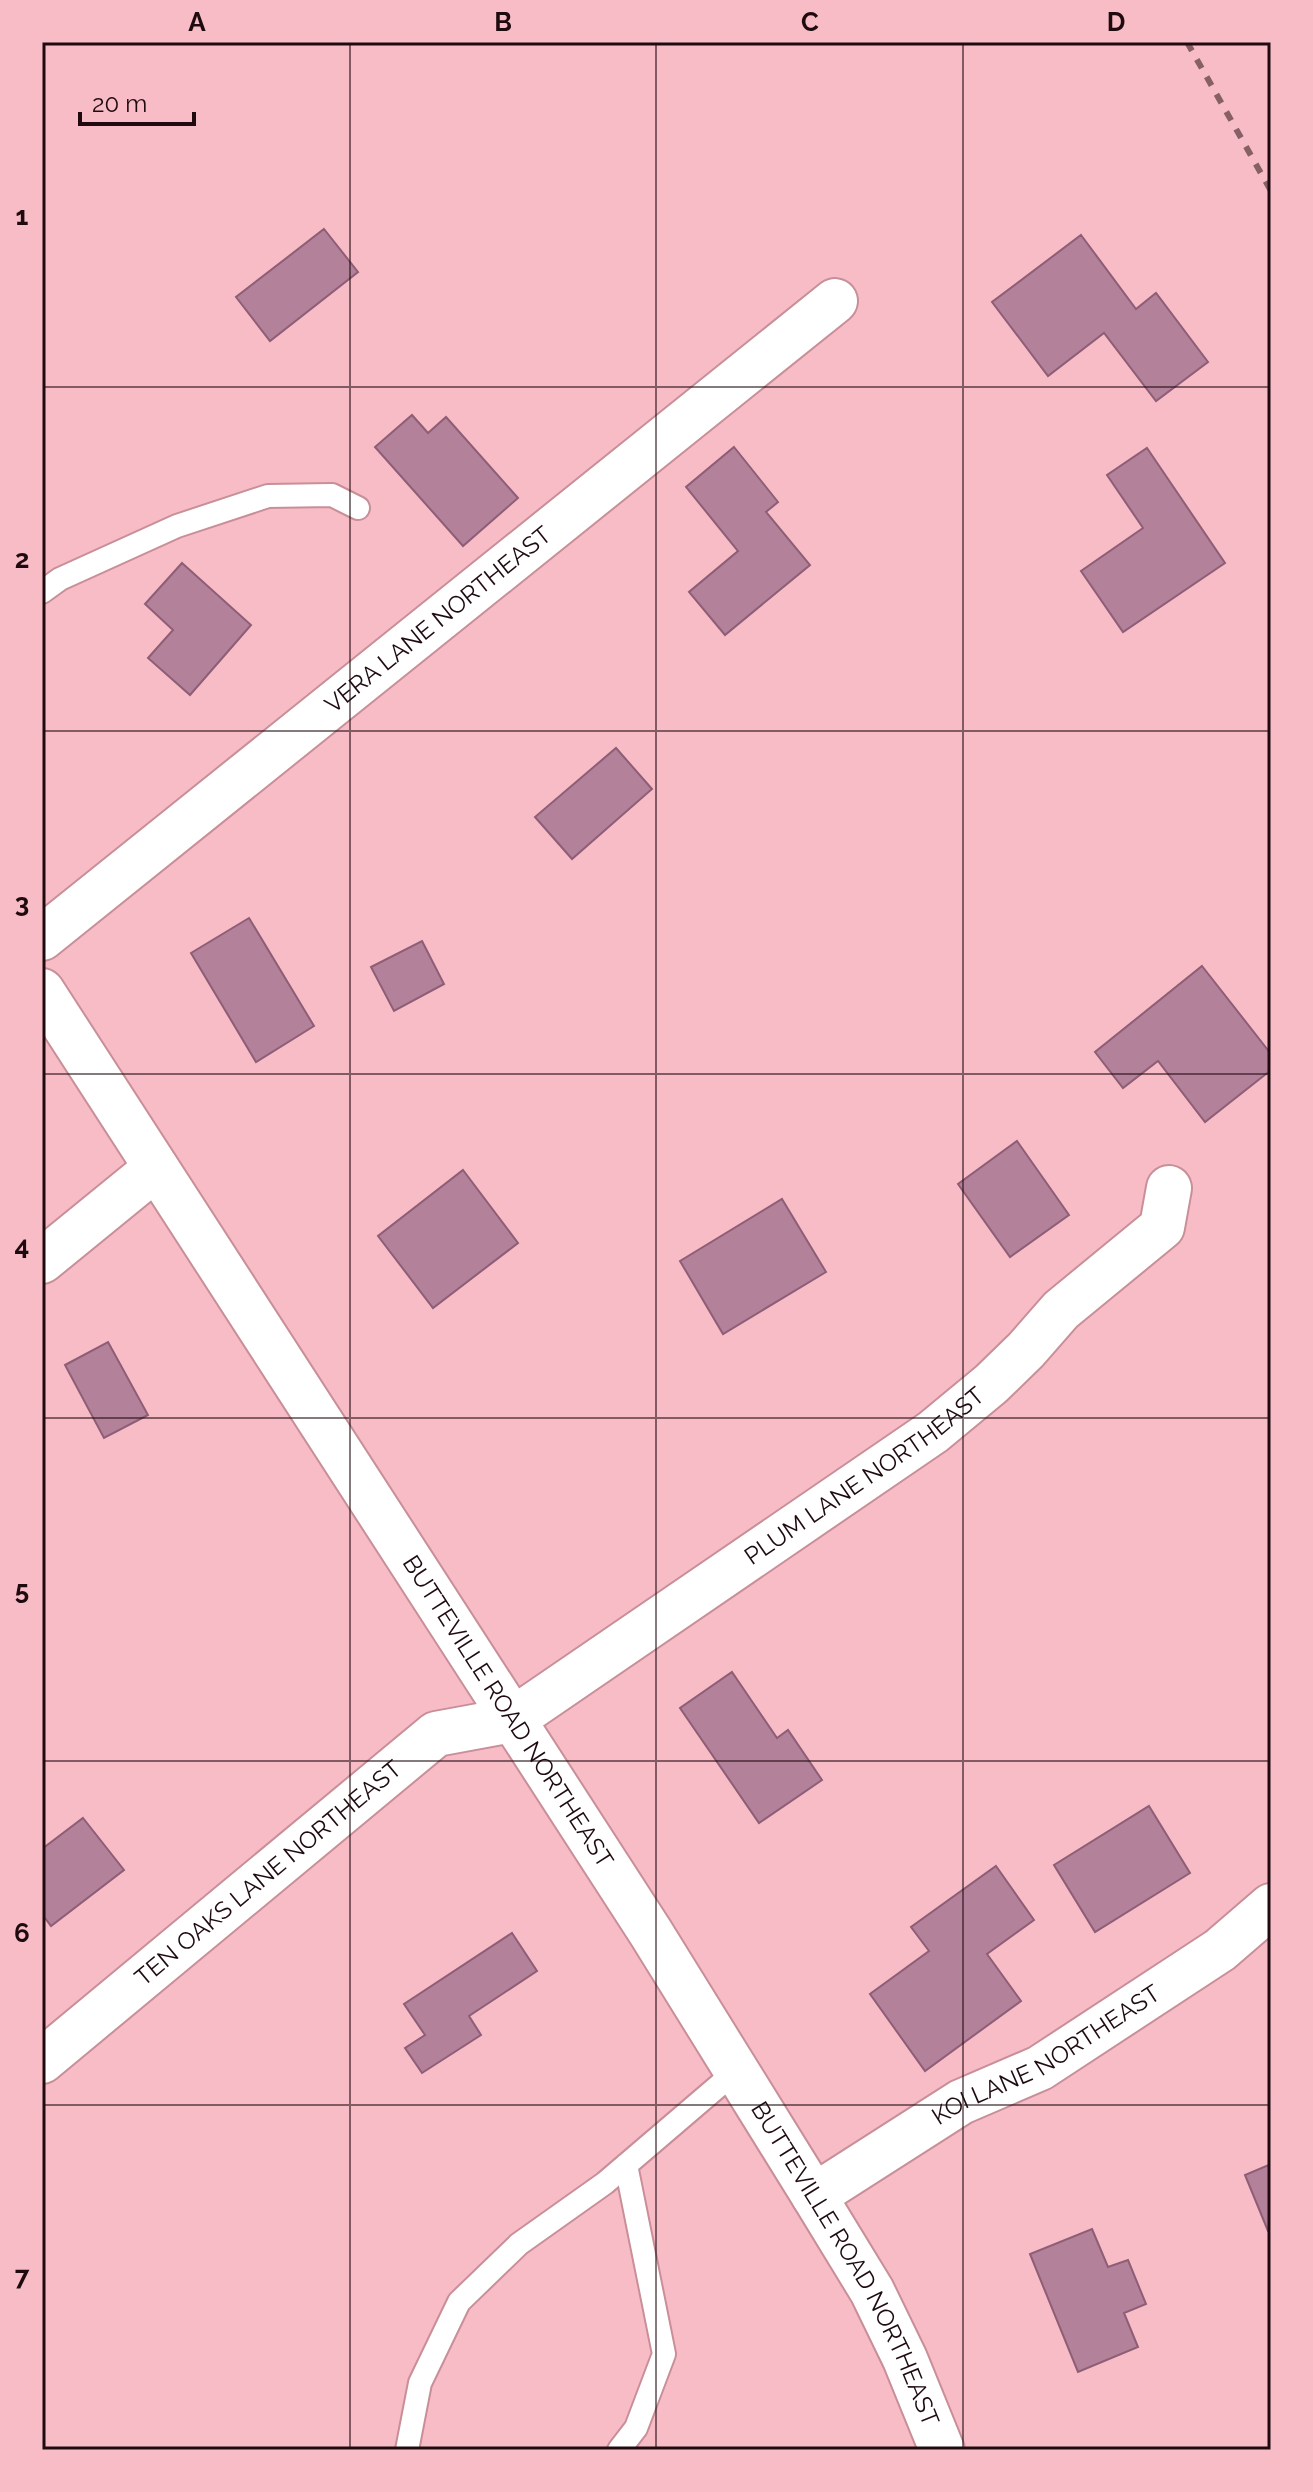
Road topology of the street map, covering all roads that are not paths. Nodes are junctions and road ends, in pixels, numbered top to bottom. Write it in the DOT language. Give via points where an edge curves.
graph roads {
  1 [pos="835,301"];
  2 [pos="358,508"];
  3 [pos="42,592"];
  4 [pos="42,938"];
  5 [pos="42,991"];
  6 [pos="156,1168"];
  7 [pos="1169,1188"];
  8 [pos="42,1261"];
  9 [pos="512,1720"];
  10 [pos="1271,1906"];
  11 [pos="42,2061"];
  12 [pos="736,2071"];
  13 [pos="626,2165"];
  14 [pos="814,2196"];
  15 [pos="407,2450"];
  16 [pos="619,2450"];
  17 [pos="942,2450"];
  1 -- 4 [label="street, VERA LANE NORTHEAST"];
  2 -- 3 [label="lane" via="332,495 268,496 177,526"];
  5 -- 6 [label="street, BUTTEVILLE ROAD NORTHEAST"];
  6 -- 8 [label="street"];
  6 -- 9 [label="street, BUTTEVILLE ROAD NORTHEAST"];
  7 -- 9 [label="street, PLUM LANE NORTHEAST" via="1162,1227 1061,1310 991,1384 933,1432"];
  9 -- 11 [label="street, TEN OAKS LANE NORTHEAST" via="436,1734"];
  9 -- 12 [label="street, BUTTEVILLE ROAD NORTHEAST"];
  10 -- 14 [label="street, KOI LANE NORTHEAST" via="1220,1950 1040,2068 961,2102"];
  12 -- 13 [label="lane"];
  12 -- 14 [label="street, BUTTEVILLE ROAD NORTHEAST"];
  13 -- 15 [label="lane" via="519,2244 459,2302 420,2383"];
  13 -- 16 [label="lane" via="664,2354 636,2428"];
  14 -- 17 [label="street, BUTTEVILLE ROAD NORTHEAST" via="872,2291"];
}
